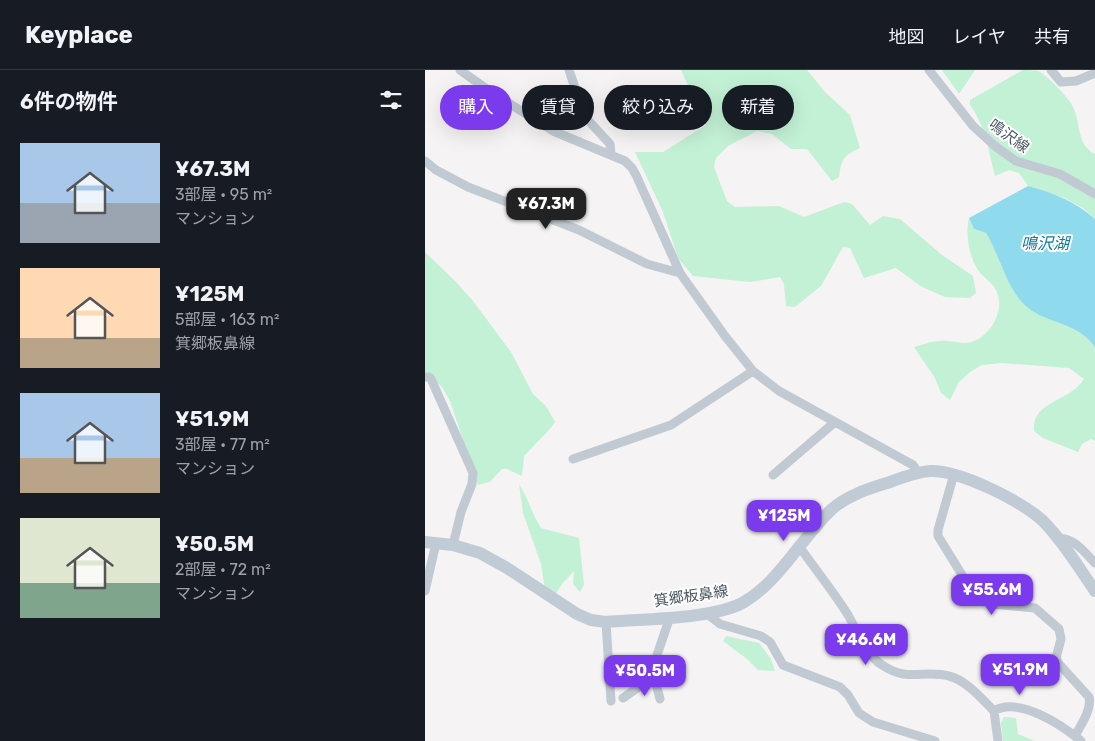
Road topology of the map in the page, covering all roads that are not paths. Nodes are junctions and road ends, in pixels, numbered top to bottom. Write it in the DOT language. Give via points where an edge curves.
graph roads {
  1 [pos="460,70"];
  2 [pos="569,70"];
  3 [pos="929,70"];
  4 [pos="1051,70"];
  5 [pos="1095,73"];
  6 [pos="611,154"];
  7 [pos="425,161"];
  8 [pos="1095,194"];
  9 [pos="680,273"];
  10 [pos="753,371"];
  11 [pos="425,377"];
  12 [pos="835,422"];
  13 [pos="573,459"];
  14 [pos="918,473"];
  15 [pos="954,474"];
  16 [pos="773,475"];
  17 [pos="1058,539"];
  18 [pos="430,543"];
  19 [pos="453,545"];
  20 [pos="799,546"];
  21 [pos="1095,563"];
  22 [pos="425,591"];
  23 [pos="1095,591"];
  24 [pos="707,613"];
  25 [pos="670,617"];
  26 [pos="606,622"];
  27 [pos="654,676"];
  28 [pos="623,698"];
  29 [pos="660,699"];
  30 [pos="611,701"];
  31 [pos="994,711"];
  32 [pos="1078,738"];
  33 [pos="935,741"];
  34 [pos="998,741"];
  1 -- 6 [label="street" via="553,131"];
  2 -- 6 [label="street" via="585,117 610,144"];
  3 -- 8 [label="street, 鳴沢線" via="973,126 1002,151 1016,161 1060,174"];
  4 -- 5 [label="street" via="1061,82 1070,83"];
  6 -- 9 [label="street" via="632,168"];
  7 -- 9 [label="street" via="468,187 579,230 647,264"];
  9 -- 10 [label="street"];
  10 -- 12 [label="street" via="779,391"];
  10 -- 13 [label="street" via="671,425"];
  11 -- 19 [label="street" via="431,379 473,473"];
  12 -- 14 [label="street" via="913,466"];
  12 -- 16 [label="street"];
  14 -- 15 [label="main road, 箕郷板鼻線" via="940,471"];
  14 -- 20 [label="main road, 箕郷板鼻線" via="845,500 829,512"];
  15 -- 17 [label="main road, 箕郷板鼻線" via="1011,498 1043,522"];
  15 -- 32 [label="street" via="938,536 974,591 992,604 1035,608 1059,630 1061,639 1056,658 1090,701"];
  17 -- 21 [label="street" via="1064,538 1076,545"];
  17 -- 23 [label="main road, 箕郷板鼻線"];
  18 -- 19 [label="main road, 箕郷板鼻線"];
  18 -- 22 [label="street"];
  19 -- 26 [label="main road, 箕郷板鼻線" via="498,562 577,614"];
  20 -- 24 [label="main road, 箕郷板鼻線" via="753,596 735,607"];
  20 -- 31 [label="street" via="870,653 881,664 893,672 909,676 951,676"];
  24 -- 25 [label="main road, 箕郷板鼻線"];
  24 -- 33 [label="street" via="720,624 761,636 770,642 783,665 840,687 859,713 873,722"];
  25 -- 26 [label="main road, 箕郷板鼻線"];
  25 -- 27 [label="street" via="657,655"];
  26 -- 30 [label="street"];
  27 -- 28 [label="street"];
  27 -- 29 [label="street"];
  31 -- 32 [label="street" via="1022,708"];
  31 -- 34 [label="street"];
}
